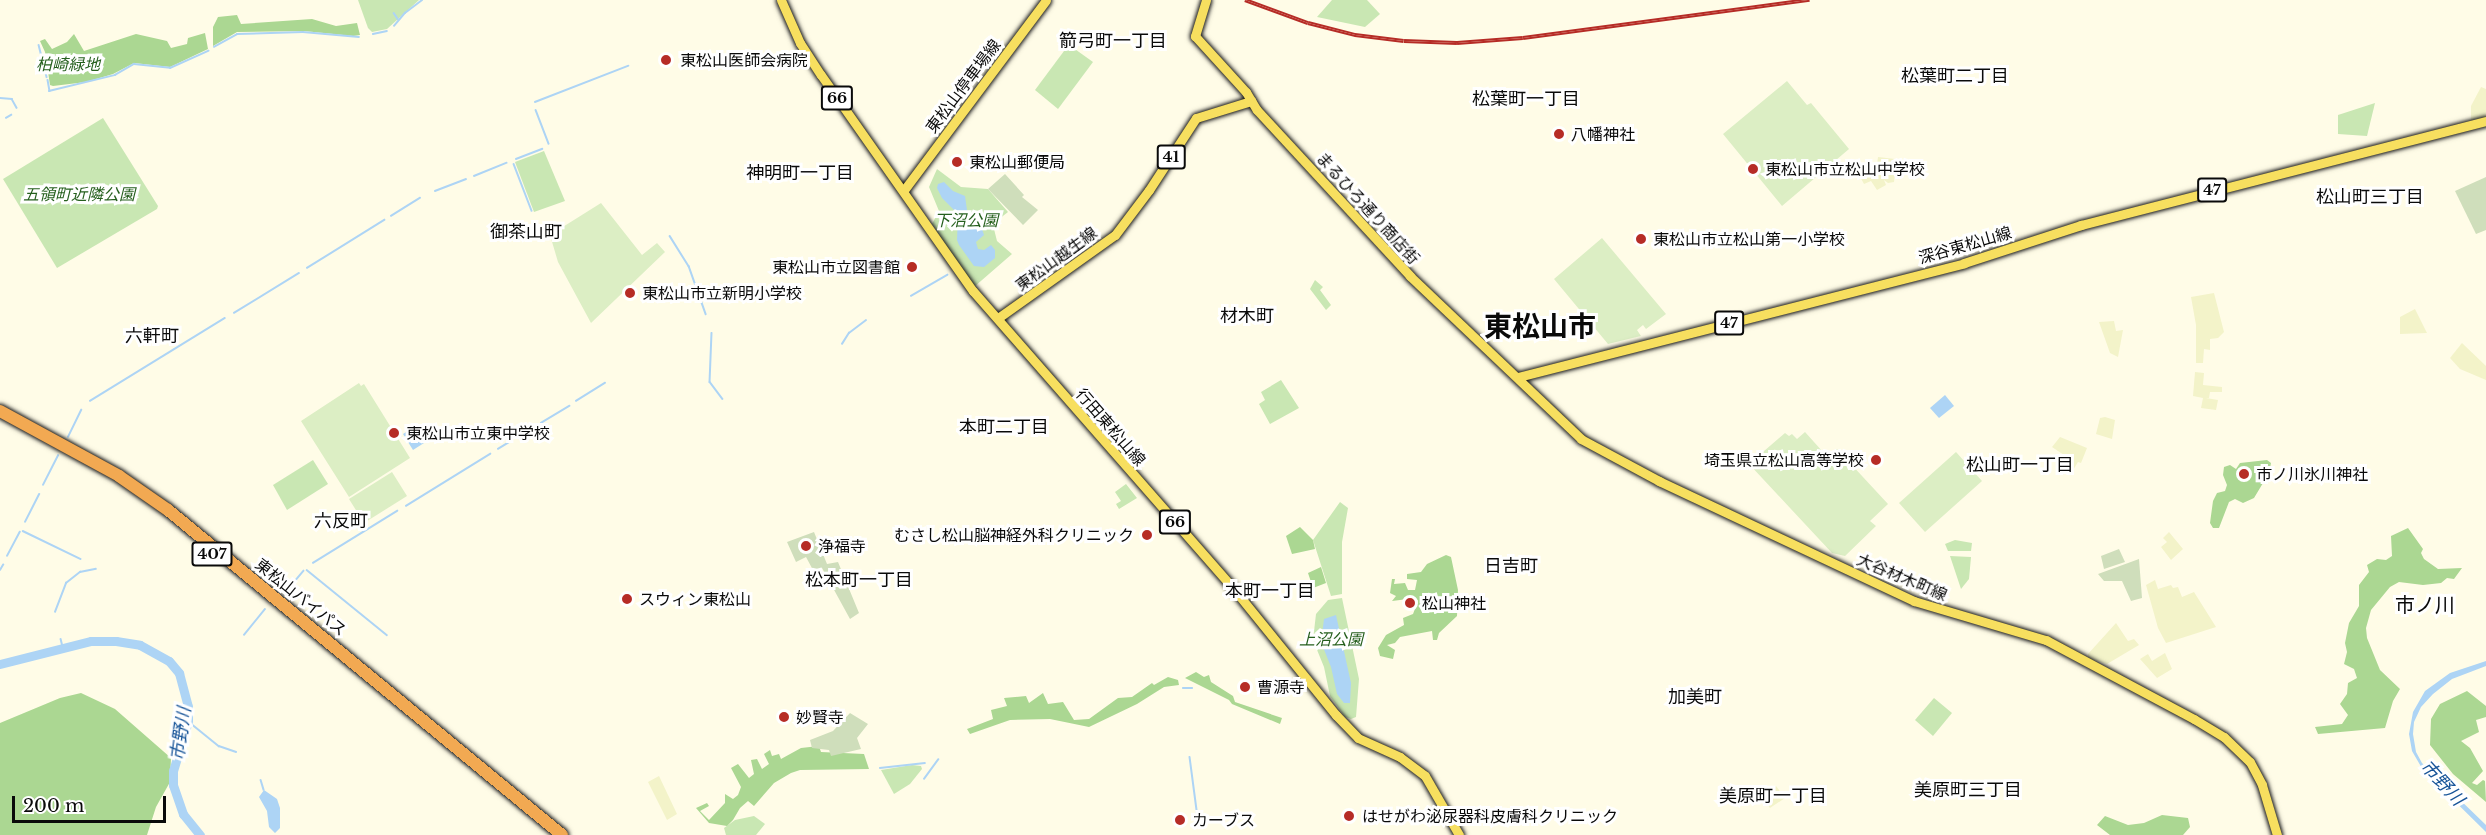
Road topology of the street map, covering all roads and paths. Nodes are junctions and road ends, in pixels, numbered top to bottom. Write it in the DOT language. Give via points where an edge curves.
graph roads {
  1 [pos="781,0"];
  2 [pos="1046,0"];
  3 [pos="1206,0"];
  4 [pos="1251,101"];
  5 [pos="2486,121"];
  6 [pos="904,190"];
  7 [pos="998,318"];
  8 [pos="1518,377"];
  9 [pos="0,411"];
  10 [pos="0,418"];
  11 [pos="554,835"];
  12 [pos="562,835"];
  13 [pos="1459,835"];
  14 [pos="2277,835"];
  1 -- 6 [label="main road, 行田東松山線 / 66" via="810,58"];
  2 -- 6 [label="main road, 東松山停車場線"];
  3 -- 4 [label="main road, まるひろ通り商店街" via="1196,36"];
  4 -- 7 [label="main road, 東松山越生線 / 41" via="1196,118 1115,234"];
  4 -- 8 [label="main road, まるひろ通り商店街" via="1390,256"];
  5 -- 8 [label="main road, 深谷東松山線 / 47" via="2081,225 1964,263"];
  6 -- 7 [label="main road, 行田東松山線 / 66" via="954,266"];
  7 -- 13 [label="main road, 行田東松山線 / 66" via="1233,588 1336,715 1358,738 1400,757 1425,776"];
  8 -- 14 [label="main road, 大谷材木町線" via="1581,439 1613,458 1914,602 2055,644 2224,737 2256,772"];
  9 -- 12 [label="highway, 東松山バイパス / 407" via="119,476 168,510"];
  10 -- 11 [label="highway, 東松山バイパス / 407" via="105,474 158,509"];
}
